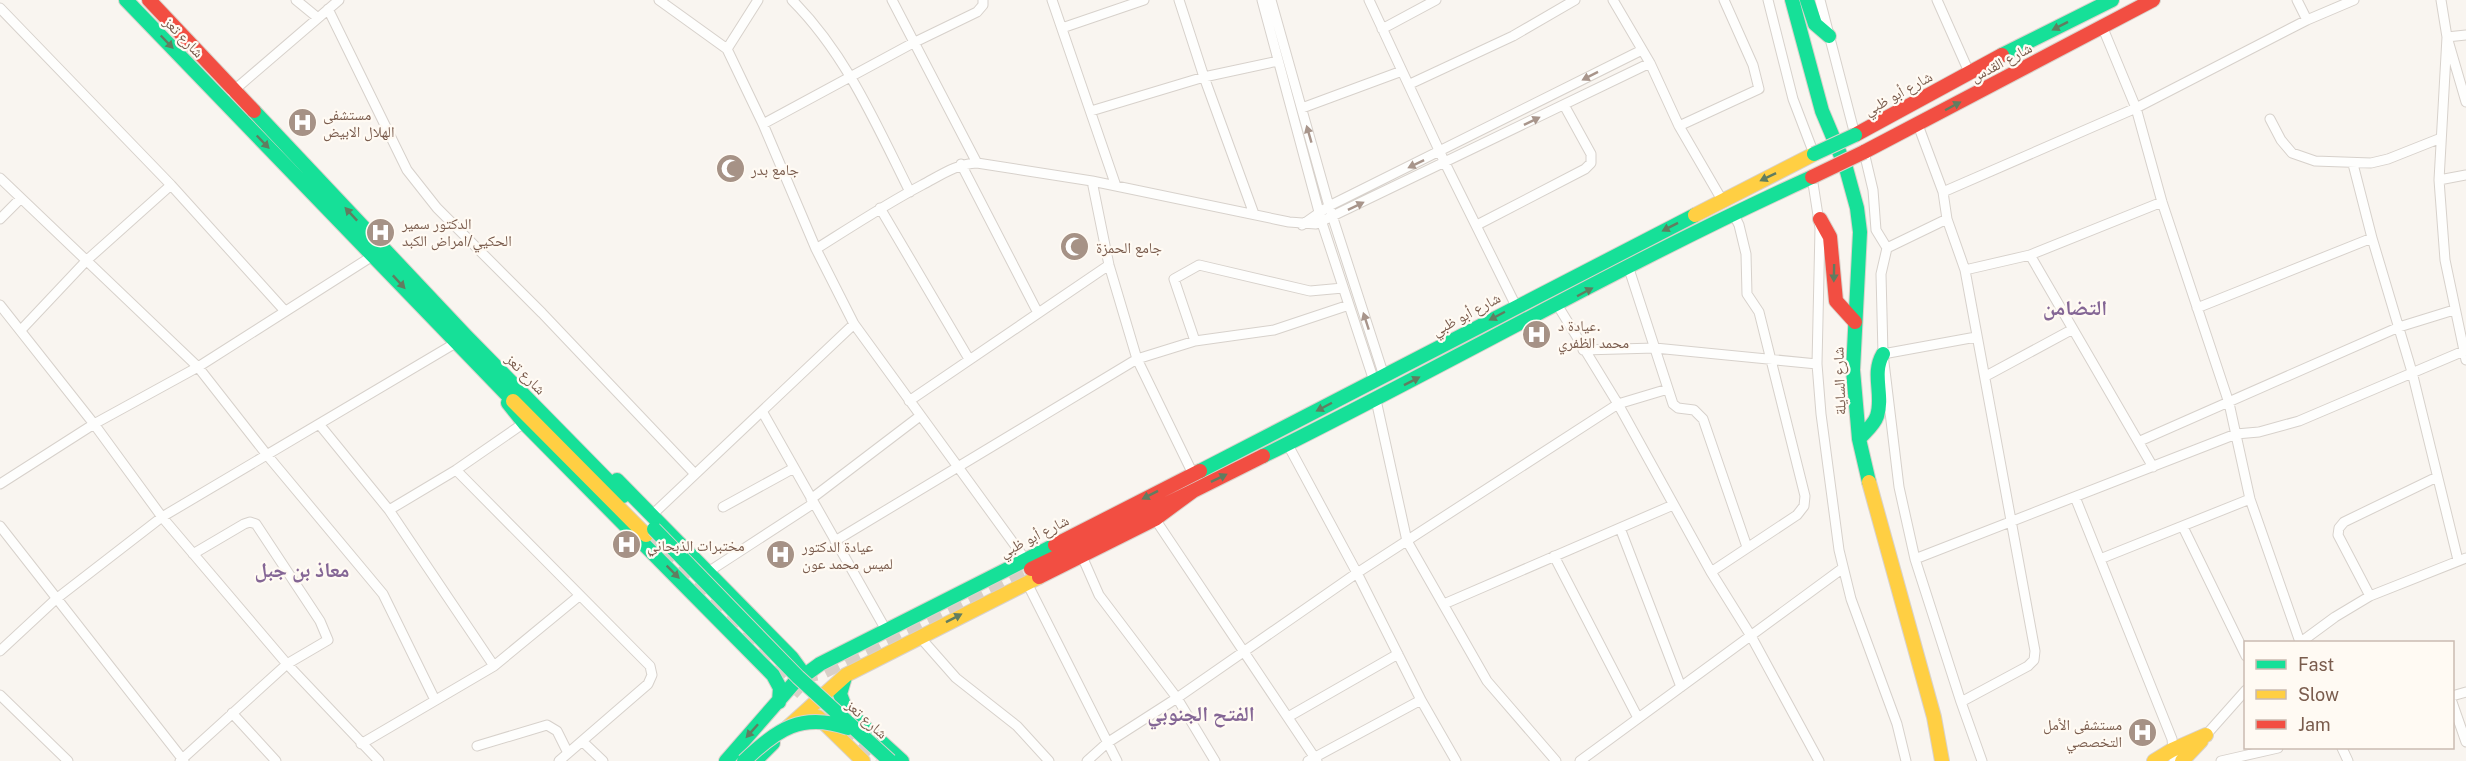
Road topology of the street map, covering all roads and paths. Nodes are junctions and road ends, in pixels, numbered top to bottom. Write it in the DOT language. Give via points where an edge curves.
graph roads {
  1 [pos="126,0"];
  2 [pos="149,0"];
  3 [pos="296,0"];
  4 [pos="339,0"];
  5 [pos="659,0"];
  6 [pos="758,0"];
  7 [pos="792,0"];
  8 [pos="892,0"];
  9 [pos="983,0"];
  10 [pos="1052,0"];
  11 [pos="1144,0"];
  12 [pos="1179,0"];
  13 [pos="1262,0"];
  14 [pos="1271,0"];
  15 [pos="1369,0"];
  16 [pos="1436,0"];
  17 [pos="1575,0"];
  18 [pos="1613,0"];
  19 [pos="1724,0"];
  20 [pos="1768,0"];
  21 [pos="1792,0"];
  22 [pos="1807,0"];
  23 [pos="1820,0"];
  24 [pos="1937,0"];
  25 [pos="2152,0"];
  26 [pos="2297,0"];
  27 [pos="2354,0"];
  28 [pos="2441,0"];
  29 [pos="2107,1"];
  30 [pos="0,8"];
  31 [pos="328,9"];
  32 [pos="318,18"];
  33 [pos="2307,20"];
  34 [pos="2102,26"];
  35 [pos="1062,28"];
  36 [pos="1382,29"];
  37 [pos="2466,35"];
  38 [pos="1829,36"];
  39 [pos="2447,37"];
  40 [pos="913,43"];
  41 [pos="727,49"];
  42 [pos="1642,50"];
  43 [pos="1278,61"];
  44 [pos="1650,63"];
  45 [pos="1402,71"];
  46 [pos="1970,72"];
  47 [pos="852,76"];
  48 [pos="1204,77"];
  49 [pos="1410,84"];
  50 [pos="235,90"];
  51 [pos="223,100"];
  52 [pos="2466,102"];
  53 [pos="1564,105"];
  54 [pos="1302,108"];
  55 [pos="2136,108"];
  56 [pos="1091,111"];
  57 [pos="2270,119"];
  58 [pos="763,124"];
  59 [pos="1918,124"];
  60 [pos="1679,126"];
  61 [pos="1855,135"];
  62 [pos="2441,138"];
  63 [pos="1440,152"];
  64 [pos="1864,152"];
  65 [pos="1814,154"];
  66 [pos="977,163"];
  67 [pos="1445,163"];
  68 [pos="961,164"];
  69 [pos="2353,164"];
  70 [pos="2466,175"];
  71 [pos="1812,177"];
  72 [pos="0,178"];
  73 [pos="2439,180"];
  74 [pos="1092,181"];
  75 [pos="171,185"];
  76 [pos="1116,186"];
  77 [pos="910,192"];
  78 [pos="1943,192"];
  79 [pos="20,199"];
  80 [pos="1722,200"];
  81 [pos="2162,202"];
  82 [pos="1329,206"];
  83 [pos="880,208"];
  84 [pos="1319,211"];
  85 [pos="1733,213"];
  86 [pos="1254,214"];
  87 [pos="1332,217"];
  88 [pos="0,219"];
  89 [pos="1820,219"];
  90 [pos="1947,219"];
  91 [pos="1322,223"];
  92 [pos="1302,225"];
  93 [pos="1477,225"];
  94 [pos="2372,238"];
  95 [pos="1887,248"];
  96 [pos="816,249"];
  97 [pos="374,255"];
  98 [pos="2031,255"];
  99 [pos="87,260"];
  100 [pos="1109,265"];
  101 [pos="1629,269"];
  102 [pos="1965,270"];
  103 [pos="1343,288"];
  104 [pos="0,305"];
  105 [pos="1349,305"];
  106 [pos="1516,306"];
  107 [pos="1558,306"];
  108 [pos="2197,308"];
  109 [pos="284,310"];
  110 [pos="2454,310"];
  111 [pos="1038,313"];
  112 [pos="1855,322"];
  113 [pos="854,324"];
  114 [pos="2399,327"];
  115 [pos="2073,329"];
  116 [pos="21,330"];
  117 [pos="1976,337"];
  118 [pos="461,339"];
  119 [pos="1195,341"];
  120 [pos="1655,348"];
  121 [pos="1583,350"];
  122 [pos="1883,354"];
  123 [pos="2465,354"];
  124 [pos="969,359"];
  125 [pos="1137,359"];
  126 [pos="1770,360"];
  127 [pos="1817,364"];
  128 [pos="198,367"];
  129 [pos="2412,372"];
  130 [pos="1986,376"];
  131 [pos="489,377"];
  132 [pos="1379,379"];
  133 [pos="1668,389"];
  134 [pos="1376,400"];
  135 [pos="909,401"];
  136 [pos="1618,404"];
  137 [pos="2229,404"];
  138 [pos="762,411"];
  139 [pos="920,416"];
  140 [pos="524,423"];
  141 [pos="94,424"];
  142 [pos="319,424"];
  143 [pos="2236,434"];
  144 [pos="1859,439"];
  145 [pos="2140,441"];
  146 [pos="1288,445"];
  147 [pos="267,454"];
  148 [pos="956,466"];
  149 [pos="2153,467"];
  150 [pos="794,468"];
  151 [pos="456,470"];
  152 [pos="695,474"];
  153 [pos="1192,474"];
  154 [pos="2437,477"];
  155 [pos="0,484"];
  156 [pos="1193,491"];
  157 [pos="2075,497"];
  158 [pos="2250,499"];
  159 [pos="813,501"];
  160 [pos="1673,505"];
  161 [pos="723,507"];
  162 [pos="389,510"];
  163 [pos="162,517"];
  164 [pos="1155,519"];
  165 [pos="2013,521"];
  166 [pos="0,526"];
  167 [pos="651,526"];
  168 [pos="2183,526"];
  169 [pos="1620,528"];
  170 [pos="835,541"];
  171 [pos="1407,541"];
  172 [pos="1747,548"];
  173 [pos="193,554"];
  174 [pos="1081,554"];
  175 [pos="1554,556"];
  176 [pos="1915,559"];
  177 [pos="2100,559"];
  178 [pos="2462,559"];
  179 [pos="1843,568"];
  180 [pos="1027,570"];
  181 [pos="708,572"];
  182 [pos="1711,572"];
  183 [pos="1357,573"];
  184 [pos="579,596"];
  185 [pos="2370,596"];
  186 [pos="56,599"];
  187 [pos="1444,604"];
  188 [pos="748,613"];
  189 [pos="730,630"];
  190 [pos="886,630"];
  191 [pos="919,636"];
  192 [pos="1750,636"];
  193 [pos="872,638"];
  194 [pos="2300,641"];
  195 [pos="2301,641"];
  196 [pos="0,651"];
  197 [pos="1243,651"];
  198 [pos="2244,652"];
  199 [pos="884,654"];
  200 [pos="1398,654"];
  201 [pos="834,657"];
  202 [pos="792,658"];
  203 [pos="287,664"];
  204 [pos="820,664"];
  205 [pos="494,666"];
  206 [pos="803,675"];
  207 [pos="846,675"];
  208 [pos="1681,687"];
  209 [pos="2244,692"];
  210 [pos="0,695"];
  211 [pos="1176,698"];
  212 [pos="435,700"];
  213 [pos="1421,700"];
  214 [pos="779,702"];
  215 [pos="1961,702"];
  216 [pos="812,703"];
  217 [pos="2454,708"];
  218 [pos="232,714"];
  219 [pos="801,714"];
  220 [pos="1288,717"];
  221 [pos="1934,717"];
  222 [pos="1638,718"];
  223 [pos="831,731"];
  224 [pos="861,731"];
  225 [pos="782,734"];
  226 [pos="2206,735"];
  227 [pos="582,741"];
  228 [pos="2466,742"];
  229 [pos="1107,743"];
  230 [pos="361,744"];
  231 [pos="477,746"];
  232 [pos="2270,749"];
  233 [pos="851,750"];
  234 [pos="568,753"];
  235 [pos="2173,755"];
  236 [pos="182,760"];
  237 [pos="1313,760"];
  238 [pos="1550,760"];
  239 [pos="68,761"];
  240 [pos="276,761"];
  241 [pos="379,761"];
  242 [pos="559,761"];
  243 [pos="603,761"];
  244 [pos="726,761"];
  245 [pos="743,761"];
  246 [pos="755,761"];
  247 [pos="863,761"];
  248 [pos="890,761"];
  249 [pos="902,761"];
  250 [pos="1049,761"];
  251 [pos="1088,761"];
  252 [pos="1116,761"];
  253 [pos="1215,761"];
  254 [pos="1456,761"];
  255 [pos="1580,761"];
  256 [pos="1819,761"];
  257 [pos="1906,761"];
  258 [pos="1942,761"];
  259 [pos="1953,761"];
  260 [pos="1982,761"];
  261 [pos="2154,761"];
  262 [pos="2182,761"];
  263 [pos="2221,761"];
  1 -- 51 [label="main road, شارع تعز, one-way"];
  2 -- 50 [label="main road, شارع تعز"];
  3 -- 32 [label="street"];
  4 -- 31 [label="street"];
  5 -- 41 [label="street"];
  6 -- 41 [label="street"];
  7 -- 47 [label="street" via="814,22"];
  8 -- 40 [label="street"];
  9 -- 40 [label="street" via="977,12"];
  10 -- 35 [label="street"];
  11 -- 35 [label="street"];
  12 -- 48 [label="street"];
  13 -- 43 [label="street"];
  14 -- 54 [label="street"];
  15 -- 36 [label="street"];
  16 -- 36 [label="street"];
  17 -- 49 [label="street" via="1513,36"];
  18 -- 42 [label="street"];
  19 -- 60 [label="street" via="1754,65 1759,89"];
  20 -- 65 [label="street" via="1793,99"];
  21 -- 112 [label="main road, شارع السايلة" via="1822,111 1846,168 1857,208 1860,232"];
  22 -- 38 [label="main road" via="1815,24"];
  23 -- 38 [label="street"];
  24 -- 46 [label="street"];
  25 -- 34 [label="main road, شارع القدس"];
  26 -- 33 [label="street"];
  27 -- 33 [label="street"];
  28 -- 39 [label="street"];
  29 -- 46 [label="main road, شارع أبو ظبي, one-way"];
  30 -- 75 [label="street"];
  31 -- 32 [label="street"];
  31 -- 152 [label="street" via="407,170 437,208"];
  32 -- 50 [label="street"];
  33 -- 55 [label="street"];
  34 -- 55 [label="street"];
  59 -- 34 [label="main road, شارع القدس, one-way"];
  35 -- 56 [label="street"];
  36 -- 45 [label="street"];
  37 -- 39 [label="street"];
  38 -- 61 [label="street"];
  39 -- 52 [label="street"];
  39 -- 62 [label="street"];
  40 -- 47 [label="street"];
  40 -- 66 [label="street"];
  41 -- 58 [label="street"];
  42 -- 44 [label="street"];
  42 -- 63 [label="street, one-way"];
  43 -- 48 [label="street"];
  43 -- 84 [label="street"];
  44 -- 53 [label="street"];
  44 -- 60 [label="street"];
  45 -- 49 [label="street"];
  45 -- 54 [label="street"];
  46 -- 61 [label="main road, شارع أبو ظبي"];
  47 -- 58 [label="street"];
  47 -- 77 [label="street"];
  48 -- 56 [label="street"];
  48 -- 86 [label="street"];
  49 -- 63 [label="street"];
  50 -- 51 [label="street"];
  118 -- 50 [label="main road, شارع تعز, one-way"];
  51 -- 97 [label="main road, شارع تعز, one-way"];
  67 -- 53 [label="street, one-way"];
  53 -- 93 [label="street" via="1591,154 1591,163 1585,170"];
  82 -- 54 [label="street, one-way"];
  55 -- 78 [label="street"];
  55 -- 81 [label="street"];
  56 -- 76 [label="street"];
  57 -- 69 [label="street" via="2292,153 2315,161"];
  58 -- 96 [label="street"];
  59 -- 64 [label="main road, شارع القدس"];
  59 -- 78 [label="street"];
  60 -- 80 [label="street"];
  61 -- 65 [label="main road, شارع أبو ظبي, bridge"];
  62 -- 69 [label="street" via="2388,159"];
  62 -- 73 [label="street"];
  63 -- 67 [label="street"];
  63 -- 82 [label="street, one-way"];
  64 -- 71 [label="main road, شارع أبو ظبي, bridge"];
  64 -- 95 [label="street" via="1873,190 1876,230"];
  65 -- 80 [label="main road, شارع أبو ظبي, one-way"];
  66 -- 68 [label="street"];
  66 -- 74 [label="street"];
  87 -- 67 [label="street, one-way"];
  67 -- 93 [label="street"];
  68 -- 77 [label="street"];
  68 -- 111 [label="street"];
  69 -- 94 [label="street"];
  70 -- 73 [label="street"];
  71 -- 85 [label="main road, شارع أبو ظبي"];
  71 -- 89 [label="street"];
  72 -- 79 [label="street"];
  73 -- 110 [label="street" via="2445,260"];
  74 -- 76 [label="street"];
  74 -- 100 [label="street"];
  75 -- 99 [label="street"];
  75 -- 109 [label="street"];
  76 -- 86 [label="street"];
  77 -- 83 [label="street"];
  78 -- 90 [label="street"];
  79 -- 88 [label="street"];
  79 -- 99 [label="street"];
  80 -- 85 [label="main road"];
  80 -- 106 [label="main road, شارع أبو ظبي, one-way"];
  81 -- 98 [label="street"];
  81 -- 108 [label="street"];
  82 -- 84 [label="street"];
  82 -- 87 [label="street"];
  83 -- 96 [label="street"];
  83 -- 124 [label="street"];
  84 -- 91 [label="street"];
  84 -- 92 [label="street"];
  85 -- 101 [label="main road, شارع أبو ظبي"];
  85 -- 126 [label="street" via="1746,254 1747,294 1758,312"];
  86 -- 92 [label="street"];
  87 -- 91 [label="street"];
  132 -- 87 [label="street, one-way"];
  89 -- 112 [label="main road, one-way" via="1834,256 1835,299"];
  89 -- 127 [label="street"];
  90 -- 95 [label="street"];
  90 -- 102 [label="street"];
  91 -- 92 [label="street"];
  91 -- 103 [label="street"];
  93 -- 106 [label="street"];
  94 -- 108 [label="street"];
  94 -- 114 [label="street"];
  95 -- 122 [label="street" via="1881,274"];
  96 -- 113 [label="street"];
  97 -- 109 [label="street"];
  97 -- 118 [label="main road, شارع تعز, one-way"];
  98 -- 102 [label="street"];
  98 -- 115 [label="street"];
  99 -- 116 [label="street"];
  99 -- 128 [label="street"];
  100 -- 111 [label="street"];
  100 -- 125 [label="street"];
  107 -- 101 [label="main road, شارع أبو ظبي, one-way"];
  101 -- 120 [label="street"];
  102 -- 117 [label="street"];
  103 -- 105 [label="street"];
  103 -- 119 [label="street" via="1310,291 1199,265 1174,279"];
  104 -- 116 [label="street"];
  105 -- 119 [label="street" via="1274,330"];
  105 -- 132 [label="street"];
  106 -- 132 [label="main road, شارع أبو ظبي, one-way"];
  107 -- 121 [label="street"];
  134 -- 107 [label="main road, شارع أبو ظبي, one-way"];
  108 -- 137 [label="street"];
  109 -- 128 [label="street"];
  110 -- 114 [label="street"];
  110 -- 123 [label="street"];
  111 -- 124 [label="street"];
  112 -- 144 [label="main road, شارع السايلة" via="1853,369"];
  113 -- 135 [label="street"];
  113 -- 138 [label="street"];
  114 -- 129 [label="street"];
  114 -- 137 [label="street"];
  115 -- 130 [label="street"];
  115 -- 145 [label="street"];
  116 -- 141 [label="street"];
  117 -- 122 [label="street"];
  117 -- 130 [label="street"];
  118 -- 131 [label="main road, شارع تعز"];
  118 -- 142 [label="street"];
  118 -- 167 [label="main road, شارع تعز" via="504,375"];
  119 -- 125 [label="street"];
  120 -- 121 [label="street"];
  120 -- 126 [label="street"];
  120 -- 133 [label="street"];
  121 -- 136 [label="street"];
  122 -- 144 [label="main road" via="1877,368 1879,410"];
  122 -- 176 [label="street" via="1899,487"];
  123 -- 129 [label="street"];
  124 -- 135 [label="street"];
  125 -- 148 [label="street"];
  125 -- 153 [label="street"];
  126 -- 127 [label="street"];
  126 -- 172 [label="street" via="1805,496 1804,506"];
  127 -- 179 [label="street"];
  128 -- 141 [label="street"];
  128 -- 147 [label="street"];
  129 -- 143 [label="street" via="2299,421"];
  129 -- 154 [label="street"];
  130 -- 165 [label="street"];
  131 -- 140 [label="main road"];
  131 -- 167 [label="main road, شارع تعز"];
  132 -- 153 [label="main road, شارع أبو ظبي, one-way"];
  133 -- 136 [label="street"];
  133 -- 172 [label="street" via="1673,404 1694,410 1703,419"];
  134 -- 146 [label="main road, شارع أبو ظبي"];
  134 -- 171 [label="street"];
  135 -- 139 [label="street"];
  136 -- 160 [label="street"];
  136 -- 171 [label="street"];
  137 -- 143 [label="street"];
  137 -- 145 [label="street"];
  138 -- 150 [label="street"];
  138 -- 152 [label="street"];
  139 -- 148 [label="street"];
  139 -- 159 [label="street"];
  140 -- 151 [label="street"];
  140 -- 189 [label="main road, one-way"];
  141 -- 155 [label="street"];
  141 -- 163 [label="street"];
  142 -- 147 [label="street"];
  142 -- 162 [label="street"];
  143 -- 149 [label="street"];
  143 -- 158 [label="street"];
  144 -- 221 [label="main road, شارع السايلة"];
  145 -- 149 [label="street"];
  156 -- 146 [label="main road, شارع أبو ظبي, one-way"];
  146 -- 183 [label="street"];
  147 -- 163 [label="street"];
  147 -- 212 [label="street" via="383,594"];
  148 -- 170 [label="street"];
  148 -- 180 [label="street"];
  149 -- 157 [label="street"];
  150 -- 159 [label="street"];
  150 -- 161 [label="street"];
  151 -- 162 [label="street"];
  151 -- 184 [label="street"];
  152 -- 167 [label="street"];
  153 -- 180 [label="main road, شارع أبو ظبي, one-way"];
  154 -- 178 [label="street"];
  154 -- 185 [label="street" via="2344,522 2339,528 2338,535"];
  156 -- 164 [label="main road, شارع أبو ظبي"];
  156 -- 180 [label="main road"];
  157 -- 165 [label="street"];
  157 -- 177 [label="street"];
  158 -- 168 [label="street"];
  158 -- 194 [label="street"];
  159 -- 170 [label="street"];
  159 -- 181 [label="street"];
  160 -- 169 [label="street"];
  160 -- 182 [label="street"];
  162 -- 205 [label="street"];
  163 -- 173 [label="street"];
  163 -- 186 [label="street"];
  164 -- 174 [label="main road, شارع أبو ظبي"];
  164 -- 197 [label="street"];
  165 -- 176 [label="street"];
  165 -- 215 [label="street" via="2034,660"];
  166 -- 186 [label="street"];
  167 -- 181 [label="main road"];
  167 -- 224 [label="main road, شارع تعز, bridge" via="786,665"];
  168 -- 177 [label="street"];
  168 -- 198 [label="street"];
  169 -- 175 [label="street"];
  169 -- 208 [label="street"];
  170 -- 190 [label="street"];
  171 -- 183 [label="street"];
  171 -- 187 [label="street"];
  172 -- 182 [label="street"];
  173 -- 203 [label="street"];
  173 -- 203 [label="street" via="244,524 256,524 327,634 324,644"];
  174 -- 180 [label="main road, شارع أبو ظبي"];
  174 -- 211 [label="street" via="1099,595"];
  175 -- 187 [label="street"];
  175 -- 222 [label="street"];
  176 -- 215 [label="street"];
  177 -- 235 [label="street" via="2172,739"];
  178 -- 185 [label="street"];
  179 -- 192 [label="street"];
  179 -- 257 [label="street" via="1898,724"];
  180 -- 190 [label="main road, شارع أبو ظبي"];
  191 -- 180 [label="main road, شارع أبو ظبي, one-way"];
  180 -- 229 [label="street"];
  181 -- 188 [label="main road"];
  182 -- 192 [label="street"];
  183 -- 197 [label="street"];
  183 -- 200 [label="street"];
  184 -- 205 [label="street"];
  184 -- 227 [label="street" via="650,666 652,675 648,684"];
  185 -- 195 [label="street"];
  186 -- 196 [label="street"];
  186 -- 236 [label="street"];
  187 -- 238 [label="street" via="1487,681"];
  188 -- 189 [label="main road" via="750,629 738,634"];
  188 -- 202 [label="main road"];
  189 -- 214 [label="main road" via="773,675 780,688"];
  190 -- 193 [label="main road, شارع أبو ظبي"];
  191 -- 199 [label="main road, شارع أبو ظبي"];
  191 -- 250 [label="street" via="956,678 1017,726"];
  192 -- 208 [label="street"];
  192 -- 256 [label="street"];
  193 -- 199 [label="main road" via="871,651"];
  193 -- 201 [label="main road, شارع أبو ظبي"];
  197 -- 211 [label="street"];
  197 -- 220 [label="street"];
  199 -- 207 [label="main road, شارع أبو ظبي"];
  200 -- 213 [label="street"];
  200 -- 220 [label="street"];
  201 -- 202 [label="main road"];
  201 -- 204 [label="main road, شارع أبو ظبي"];
  202 -- 206 [label="main road"];
  203 -- 218 [label="street"];
  203 -- 230 [label="street"];
  204 -- 206 [label="main road, شارع أبو ظبي"];
  204 -- 216 [label="main road" via="812,684"];
  205 -- 212 [label="street"];
  206 -- 214 [label="main road, شارع أبو ظبي"];
  206 -- 219 [label="main road" via="806,694"];
  207 -- 216 [label="main road, شارع أبو ظبي"];
  207 -- 224 [label="main road" via="839,691 841,701"];
  208 -- 222 [label="street"];
  209 -- 226 [label="street"];
  210 -- 239 [label="street"];
  211 -- 229 [label="street"];
  211 -- 253 [label="street"];
  212 -- 230 [label="street"];
  213 -- 237 [label="street"];
  213 -- 254 [label="street"];
  214 -- 244 [label="main road, شارع أبو ظبي, one-way"];
  215 -- 260 [label="street"];
  216 -- 219 [label="main road, شارع أبو ظبي"];
  216 -- 223 [label="main road" via="819,719"];
  217 -- 228 [label="street"];
  218 -- 236 [label="street"];
  218 -- 240 [label="street"];
  219 -- 225 [label="main road, شارع أبو ظبي"];
  220 -- 237 [label="street"];
  221 -- 258 [label="main road, شارع السايلة"];
  221 -- 259 [label="main road"];
  222 -- 255 [label="street"];
  223 -- 225 [label="main road" via="807,727"];
  223 -- 233 [label="main road"];
  224 -- 233 [label="main road" via="856,729 850,734"];
  224 -- 245 [label="main road, bridge" via="824,721 800,722 772,734"];
  224 -- 248 [label="main road, شارع تعز, bridge"];
  224 -- 249 [label="main road"];
  225 -- 246 [label="main road, شارع أبو ظبي"];
  226 -- 235 [label="main road"];
  226 -- 262 [label="main road"];
  227 -- 234 [label="street"];
  227 -- 243 [label="street"];
  229 -- 251 [label="street"];
  229 -- 252 [label="street"];
  230 -- 241 [label="street"];
  231 -- 234 [label="street" via="547,725 557,731"];
  232 -- 263 [label="street"];
  233 -- 247 [label="main road"];
  234 -- 242 [label="street"];
  235 -- 261 [label="main road"];
  244 -- 245 [label="main road" via="736,757"];
}
